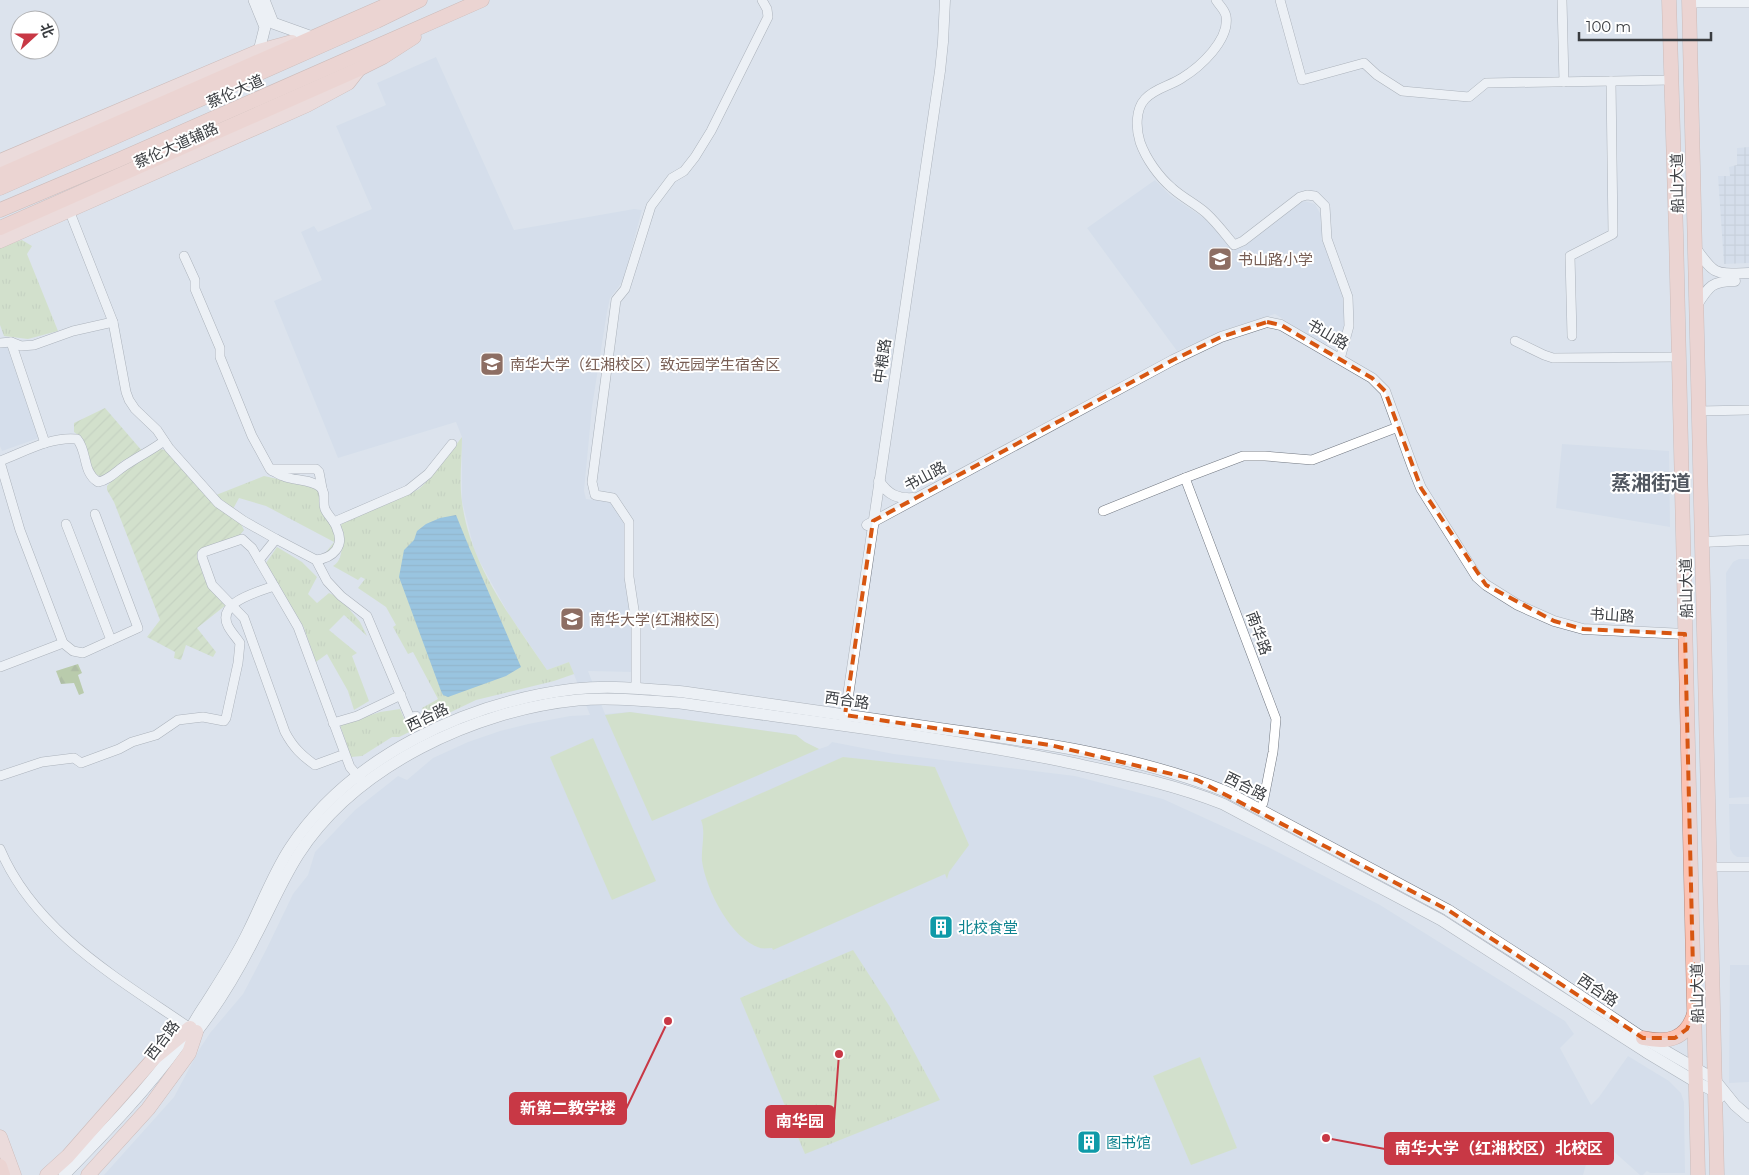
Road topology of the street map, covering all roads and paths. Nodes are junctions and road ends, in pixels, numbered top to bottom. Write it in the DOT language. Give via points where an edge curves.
graph roads {
  1 [pos="254,0"];
  2 [pos="264,0"];
  3 [pos="398,0"];
  4 [pos="420,0"];
  5 [pos="482,0"];
  6 [pos="762,0"];
  7 [pos="940,0"];
  8 [pos="945,0"];
  9 [pos="1216,0"];
  10 [pos="1280,0"];
  11 [pos="1562,0"];
  12 [pos="1669,0"];
  13 [pos="1689,1"];
  14 [pos="1749,3"];
  15 [pos="451,14"];
  16 [pos="312,37"];
  17 [pos="259,51"];
  18 [pos="359,69"];
  19 [pos="1672,80"];
  20 [pos="1611,81"];
  21 [pos="1564,82"];
  22 [pos="0,161"];
  23 [pos="0,175"];
  24 [pos="0,188"];
  25 [pos="0,210"];
  26 [pos="69,210"];
  27 [pos="0,228"];
  28 [pos="0,241"];
  29 [pos="1695,247"];
  30 [pos="184,256"];
  31 [pos="1749,273"];
  32 [pos="1749,280"];
  33 [pos="1697,305"];
  34 [pos="113,322"];
  35 [pos="1572,336"];
  36 [pos="1515,341"];
  37 [pos="11,342"];
  38 [pos="0,343"];
  39 [pos="1679,357"];
  40 [pos="1340,359"];
  41 [pos="1749,410"];
  42 [pos="1698,411"];
  43 [pos="1398,427"];
  44 [pos="164,441"];
  45 [pos="45,443"];
  46 [pos="452,444"];
  47 [pos="0,461"];
  48 [pos="270,469"];
  49 [pos="1185,478"];
  50 [pos="879,481"];
  51 [pos="322,488"];
  52 [pos="917,498"];
  53 [pos="1103,511"];
  54 [pos="96,514"];
  55 [pos="334,522"];
  56 [pos="870,523"];
  57 [pos="66,524"];
  58 [pos="276,539"];
  59 [pos="1749,540"];
  60 [pos="1702,545"];
  61 [pos="1749,547"];
  62 [pos="259,560"];
  63 [pos="316,560"];
  64 [pos="274,586"];
  65 [pos="232,606"];
  66 [pos="1685,634"];
  67 [pos="111,640"];
  68 [pos="63,643"];
  69 [pos="0,667"];
  70 [pos="636,688"];
  71 [pos="401,695"];
  72 [pos="416,716"];
  73 [pos="841,720"];
  74 [pos="333,723"];
  75 [pos="345,754"];
  76 [pos="0,776"];
  77 [pos="361,781"];
  78 [pos="1263,803"];
  79 [pos="0,849"];
  80 [pos="1710,867"];
  81 [pos="1749,867"];
  82 [pos="1694,1011"];
  83 [pos="193,1030"];
  84 [pos="1643,1038"];
  85 [pos="1646,1052"];
  86 [pos="1695,1067"];
  87 [pos="1696,1082"];
  88 [pos="1714,1085"];
  89 [pos="1749,1117"];
  90 [pos="1749,1124"];
  91 [pos="1697,1128"];
  92 [pos="0,1137"];
  93 [pos="0,1166"];
  94 [pos="3,1175"];
  95 [pos="14,1175"];
  96 [pos="47,1175"];
  97 [pos="64,1175"];
  98 [pos="73,1175"];
  99 [pos="88,1175"];
  100 [pos="1698,1175"];
  101 [pos="1717,1175"];
  1 -- 17 [label="main road" via="265,27"];
  2 -- 16 [label="main road" via="273,23"];
  3 -- 16 [label="highway"];
  4 -- 24 [label="highway, 蔡伦大道"];
  5 -- 15 [label="highway, 蔡伦大道"];
  6 -- 70 [label="street" via="768,18 695,157 684,171 672,178 651,206 625,289 616,300 592,482 595,495 614,498 629,522 629,577 636,623"];
  7 -- 56 [label="street, 中粮路" via="938,44"];
  8 -- 50 [label="street, 中粮路" via="940,71"];
  9 -- 40 [label="street" via="1226,16 1223,34 1205,60 1144,100 1136,126 1141,144 1153,167 1172,188 1206,213 1234,244 1243,241 1300,198 1315,196 1322,202 1326,211 1327,239 1348,297 1349,326"];
  10 -- 21 [label="street" via="1302,80 1364,63 1402,92 1469,98 1486,83"];
  11 -- 21 [label="street"];
  12 -- 19 [label="highway, 船山大道"];
  13 -- 14 [label="street"];
  13 -- 29 [label="highway, 船山大道"];
  15 -- 18 [label="highway"];
  15 -- 25 [label="highway, 蔡伦大道"];
  16 -- 17 [label="main road"];
  16 -- 23 [label="highway"];
  17 -- 22 [label="main road"];
  18 -- 26 [label="main road, 蔡伦大道辅路" via="348,83 307,105"];
  18 -- 27 [label="highway"];
  19 -- 20 [label="street"];
  19 -- 39 [label="highway, 船山大道"];
  20 -- 21 [label="street"];
  20 -- 35 [label="street" via="1613,234 1570,256"];
  26 -- 28 [label="main road, 蔡伦大道辅路"];
  26 -- 34 [label="street"];
  29 -- 31 [label="street" via="1709,266 1721,274"];
  29 -- 33 [label="highway, 船山大道"];
  30 -- 48 [label="street" via="220,348 220,357 252,436"];
  32 -- 33 [label="street" via="1722,281 1710,286"];
  33 -- 42 [label="highway, 船山大道"];
  34 -- 37 [label="street" via="73,331 34,345 21,346"];
  34 -- 44 [label="street" via="129,400"];
  36 -- 39 [label="street" via="1553,358"];
  37 -- 38 [label="street"];
  37 -- 45 [label="street"];
  39 -- 66 [label="highway, 船山大道"];
  40 -- 43 [label="street, 书山路" via="1379,383"];
  40 -- 52 [label="street, 书山路" via="1274,322 1221,337"];
  41 -- 42 [label="street"];
  42 -- 60 [label="highway, 船山大道"];
  43 -- 49 [label="street" via="1312,460 1243,456"];
  43 -- 66 [label="street, 书山路" via="1421,488 1477,577 1486,585 1518,605 1554,621 1583,629"];
  44 -- 45 [label="street" via="127,463 108,479 98,482 88,472 77,439"];
  44 -- 58 [label="street" via="218,503"];
  45 -- 47 [label="street"];
  46 -- 55 [label="street" via="428,474 408,490"];
  47 -- 68 [label="street" via="20,530"];
  48 -- 51 [label="street"];
  48 -- 51 [label="street" via="316,469"];
  49 -- 53 [label="street"];
  49 -- 78 [label="street, 南华路" via="1276,719"];
  50 -- 52 [label="street" via="892,496"];
  50 -- 56 [label="street, 中粮路"];
  51 -- 55 [label="street" via="324,508"];
  52 -- 56 [label="street, 书山路"];
  54 -- 67 [label="street" via="138,628"];
  55 -- 63 [label="street" via="340,542 338,550 323,560"];
  56 -- 73 [label="street, 中粮路"];
  57 -- 67 [label="street"];
  58 -- 62 [label="street"];
  58 -- 63 [label="street"];
  59 -- 60 [label="street"];
  60 -- 61 [label="street"];
  60 -- 80 [label="highway, 船山大道"];
  62 -- 64 [label="street"];
  62 -- 65 [label="street" via="242,539 202,554 212,585"];
  63 -- 71 [label="street" via="341,596 367,616"];
  64 -- 65 [label="street"];
  64 -- 74 [label="street" via="298,628"];
  65 -- 75 [label="street" via="244,618 285,732 294,747 315,765"];
  65 -- 76 [label="street" via="226,617 240,643 224,721 203,717 178,720 156,735 81,763 74,758 42,762"];
  66 -- 82 [label="highway, 船山大道"];
  67 -- 68 [label="street" via="82,652 73,651"];
  68 -- 69 [label="street"];
  70 -- 73 [label="main road, 西合路" via="684,692"];
  70 -- 77 [label="main road, 西合路" via="606,687 540,694 469,714 400,748 375,764"];
  71 -- 72 [label="street" via="410,718"];
  71 -- 74 [label="street" via="358,716"];
  73 -- 77 [label="main road, 西合路" via="625,699 576,700 510,713 472,725"];
  73 -- 84 [label="main road, 西合路" via="1050,746 1135,763 1205,783 1448,910"];
  73 -- 85 [label="main road, 西合路" via="1134,776 1215,801 1441,920"];
  74 -- 75 [label="street"];
  75 -- 77 [label="street"];
  77 -- 83 [label="main road, 西合路" via="325,819 300,854 232,979"];
  79 -- 83 [label="street" via="25,894 50,923 113,976"];
  80 -- 81 [label="street"];
  80 -- 88 [label="highway, 船山大道"];
  82 -- 84 [label="highway" via="1687,1029 1674,1038 1657,1041"];
  82 -- 86 [label="highway, 船山大道"];
  83 -- 96 [label="main road" via="155,1057 68,1156"];
  83 -- 97 [label="main road, 西合路"];
  83 -- 98 [label="main road, 西合路" via="145,1097"];
  83 -- 99 [label="main road" via="189,1052 148,1109"];
  84 -- 86 [label="main road, 西合路"];
  85 -- 87 [label="main road, 西合路"];
  85 -- 91 [label="main road" via="1685,1083"];
  86 -- 87 [label="highway, 船山大道"];
  86 -- 88 [label="main road, 西合路"];
  87 -- 88 [label="main road, 西合路"];
  87 -- 91 [label="highway, 船山大道"];
  88 -- 89 [label="main road, 西合路"];
  88 -- 90 [label="main road, 西合路"];
  88 -- 101 [label="highway, 船山大道"];
  91 -- 100 [label="highway, 船山大道"];
  92 -- 95 [label="main road"];
  93 -- 94 [label="highway"];
}
